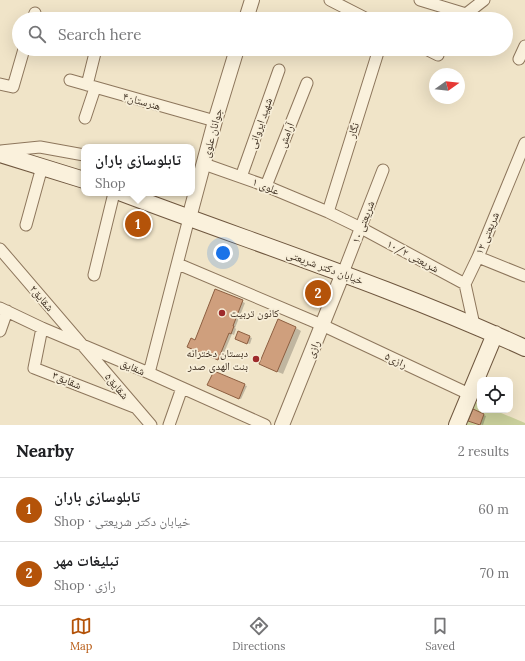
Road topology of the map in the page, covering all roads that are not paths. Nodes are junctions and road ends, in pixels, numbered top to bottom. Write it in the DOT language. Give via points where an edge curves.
graph roads {
  1 [pos="252,0"];
  2 [pos="330,0"];
  3 [pos="420,0"];
  4 [pos="484,0"];
  5 [pos="251,12"];
  6 [pos="353,12"];
  7 [pos="459,12"];
  8 [pos="469,12"];
  9 [pos="525,46"];
  10 [pos="22,56"];
  11 [pos="95,56"];
  12 [pos="235,56"];
  13 [pos="377,56"];
  14 [pos="519,59"];
  15 [pos="279,70"];
  16 [pos="70,80"];
  17 [pos="307,83"];
  18 [pos="0,84"];
  19 [pos="91,87"];
  20 [pos="85,118"];
  21 [pos="215,121"];
  22 [pos="525,143"];
  23 [pos="0,150"];
  24 [pos="0,154"];
  25 [pos="81,154"];
  26 [pos="42,167"];
  27 [pos="382,170"];
  28 [pos="199,172"];
  29 [pos="241,177"];
  30 [pos="81,179"];
  31 [pos="266,186"];
  32 [pos="195,190"];
  33 [pos="113,196"];
  34 [pos="130,196"];
  35 [pos="194,196"];
  36 [pos="328,212"];
  37 [pos="189,218"];
  38 [pos="26,225"];
  39 [pos="361,228"];
  40 [pos="0,249"];
  41 [pos="478,257"];
  42 [pos="178,264"];
  43 [pos="343,274"];
  44 [pos="94,275"];
  45 [pos="525,276"];
  46 [pos="465,284"];
  47 [pos="3,310"];
  48 [pos="322,325"];
  49 [pos="474,326"];
  50 [pos="42,328"];
  51 [pos="0,331"];
  52 [pos="495,334"];
  53 [pos="83,346"];
  54 [pos="525,348"];
  55 [pos="149,374"];
  56 [pos="182,388"];
  57 [pos="469,394"];
  58 [pos="136,408"];
  59 [pos="151,425"];
  60 [pos="169,425"];
  61 [pos="266,425"];
  62 [pos="282,425"];
  63 [pos="457,425"];
  1 -- 5 [label="street"];
  2 -- 6 [label="street"];
  3 -- 7 [label="street"];
  4 -- 8 [label="street"];
  9 -- 14 [label="street"];
  10 -- 18 [label="street" via="13,87"];
  11 -- 19 [label="street"];
  12 -- 21 [label="street, جوانان علوی"];
  13 -- 36 [label="street, نگار"];
  15 -- 29 [label="street, شهید ایروانی"];
  16 -- 19 [label="street, هنرستان۴"];
  17 -- 31 [label="street, آرامش"];
  19 -- 20 [label="street"];
  19 -- 21 [label="street, هنرستان۴"];
  21 -- 28 [label="street, جوانان علوی"];
  22 -- 41 [label="street, شریعتی ۱۲"];
  23 -- 25 [label="street" via="40,147"];
  24 -- 26 [label="main road"];
  26 -- 30 [label="main road"];
  26 -- 38 [label="street"];
  27 -- 39 [label="street, شریعتی ۱۰"];
  28 -- 29 [label="street, علوی ۱"];
  28 -- 32 [label="street, جوانان علوی"];
  29 -- 31 [label="street, علوی ۱"];
  31 -- 36 [label="street, علوی ۱"];
  33 -- 44 [label="street"];
  34 -- 37 [label="main road, خیابان دکتر شریعتی"];
  35 -- 37 [label="street, جوانان علوی"];
  36 -- 39 [label="street, علوی ۱"];
  37 -- 42 [label="street"];
  37 -- 43 [label="main road, خیابان دکتر شریعتی"];
  39 -- 43 [label="street, شریعتی ۱۰"];
  39 -- 46 [label="street, شریعتی ۱۰/۲"];
  40 -- 53 [label="street, شقایق۲"];
  41 -- 45 [label="street"];
  41 -- 46 [label="street, شریعتی ۱۲"];
  42 -- 48 [label="street, رازی۵"];
  42 -- 55 [label="street"];
  43 -- 48 [label="street, رازی"];
  43 -- 49 [label="main road, خیابان دکتر شریعتی"];
  46 -- 49 [label="street"];
  47 -- 50 [label="street, شقایق"];
  47 -- 51 [label="street"];
  48 -- 57 [label="street, رازی۵"];
  48 -- 62 [label="street, رازی"];
  49 -- 52 [label="main road, خیابان دکتر شریعتی"];
  50 -- 53 [label="street, شقایق"];
  50 -- 58 [label="street, شقایق۳" via="34,368"];
  52 -- 54 [label="main road, خیابان دکتر شریعتی"];
  52 -- 57 [label="main road"];
  53 -- 55 [label="street, شقایق"];
  53 -- 58 [label="street, شقایق۵"];
  55 -- 56 [label="street, شقایق"];
  56 -- 60 [label="street"];
  56 -- 61 [label="street, شقایق"];
  57 -- 63 [label="main road"];
  58 -- 59 [label="street, شقایق۵"];
}
